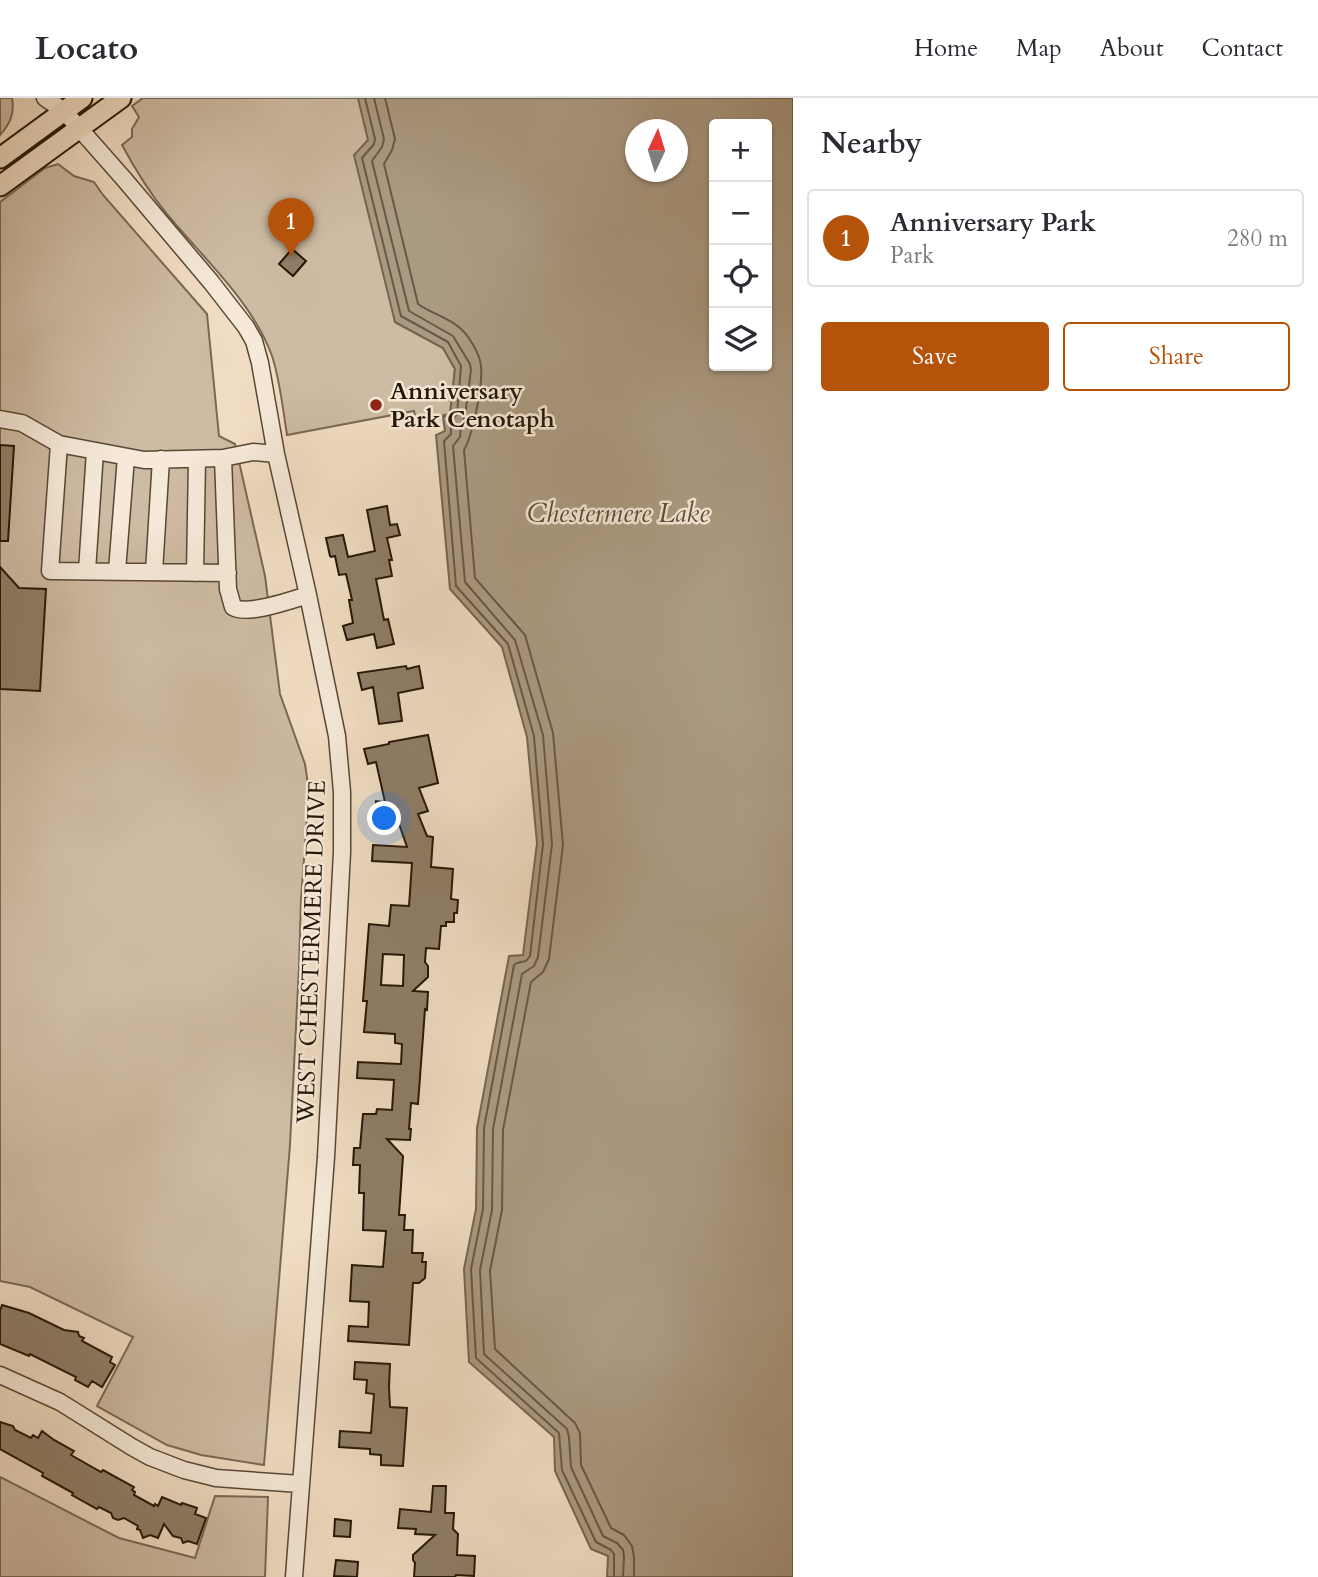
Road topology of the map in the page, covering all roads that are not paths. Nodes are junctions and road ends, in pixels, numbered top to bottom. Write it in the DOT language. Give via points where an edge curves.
graph roads {
  1 [pos="44,98"];
  2 [pos="82,98"];
  3 [pos="121,98"];
  4 [pos="61,105"];
  5 [pos="79,129"];
  6 [pos="0,158"];
  7 [pos="0,186"];
  8 [pos="0,419"];
  9 [pos="59,443"];
  10 [pos="95,451"];
  11 [pos="276,454"];
  12 [pos="126,457"];
  13 [pos="223,458"];
  14 [pos="161,459"];
  15 [pos="197,460"];
  16 [pos="87,571"];
  17 [pos="117,571"];
  18 [pos="154,572"];
  19 [pos="195,573"];
  20 [pos="228,573"];
  21 [pos="308,595"];
  22 [pos="0,1375"];
  23 [pos="300,1485"];
  24 [pos="294,1577"];
  1 -- 4 [label="street, WEST CHESTERMERE DRIVE"];
  2 -- 4 [label="main road"];
  3 -- 5 [label="main road"];
  4 -- 5 [label="street, WEST CHESTERMERE DRIVE"];
  4 -- 6 [label="main road"];
  5 -- 7 [label="main road"];
  5 -- 11 [label="street, WEST CHESTERMERE DRIVE" via="246,327 260,363"];
  8 -- 9 [label="street" via="22,423"];
  9 -- 10 [label="street"];
  9 -- 16 [label="street" via="50,571"];
  10 -- 12 [label="street"];
  10 -- 16 [label="street"];
  11 -- 13 [label="street" via="253,452"];
  11 -- 21 [label="street, WEST CHESTERMERE DRIVE"];
  12 -- 14 [label="street"];
  12 -- 17 [label="street"];
  13 -- 15 [label="street"];
  13 -- 20 [label="street"];
  14 -- 15 [label="street"];
  14 -- 18 [label="street"];
  15 -- 19 [label="street"];
  16 -- 17 [label="street"];
  17 -- 18 [label="street"];
  18 -- 19 [label="street"];
  19 -- 20 [label="street"];
  20 -- 21 [label="street" via="233,607 239,611"];
  21 -- 23 [label="street, WEST CHESTERMERE DRIVE" via="337,736 342,852 326,1157"];
  22 -- 23 [label="street" via="60,1402 150,1457 184,1470 216,1478"];
  23 -- 24 [label="street, WEST CHESTERMERE DRIVE"];
}
